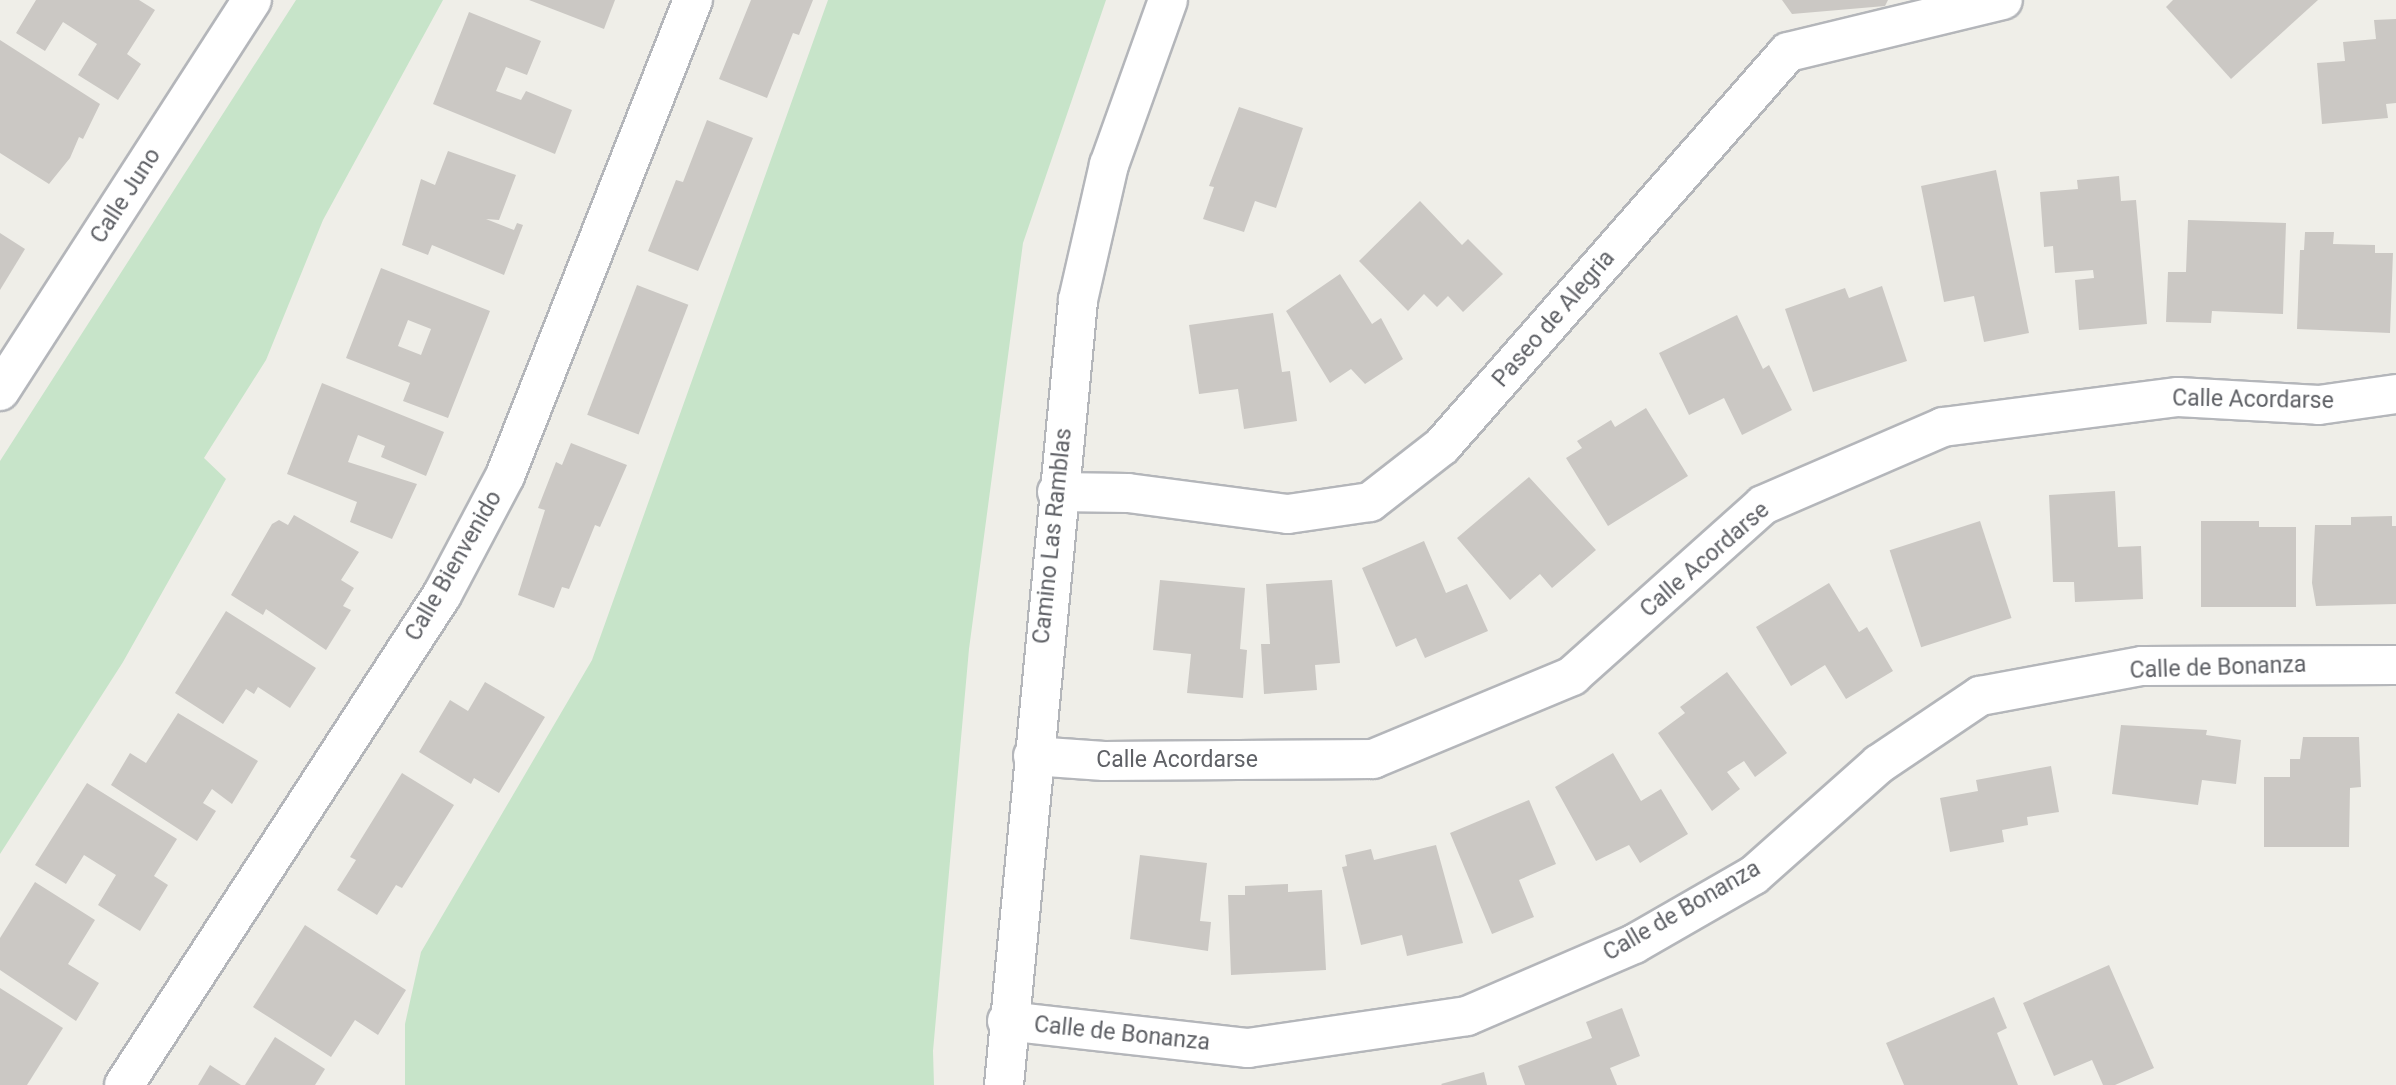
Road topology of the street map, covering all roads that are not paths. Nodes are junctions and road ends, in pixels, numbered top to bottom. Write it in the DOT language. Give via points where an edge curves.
graph roads {
  1 [pos="252,0"];
  2 [pos="693,0"];
  3 [pos="1168,0"];
  4 [pos="2003,0"];
  5 [pos="0,391"];
  6 [pos="2396,394"];
  7 [pos="1056,492"];
  8 [pos="2396,665"];
  9 [pos="1033,756"];
  10 [pos="1007,1021"];
  11 [pos="124,1085"];
  12 [pos="1004,1085"];
  1 -- 5 [label="street, Calle Juno"];
  2 -- 11 [label="street, Calle Bienvenido" via="505,476 442,595"];
  3 -- 7 [label="street, Camino Las Ramblas" via="1109,165 1087,260 1078,300"];
  4 -- 7 [label="street, Paseo de Alegria" via="1788,52 1443,446 1370,502 1287,514 1128,494"];
  6 -- 9 [label="street, Calle Acordarse" via="2319,405 2178,397 1943,426 1763,505 1572,676 1373,759 1104,761"];
  7 -- 9 [label="street, Camino Las Ramblas"];
  8 -- 10 [label="street, Calle de Bonanza" via="2142,666 1980,696 1879,764 1754,874 1634,944 1467,1016 1248,1048"];
  9 -- 10 [label="street, Camino Las Ramblas"];
  10 -- 12 [label="street, Camino Las Ramblas"];
}
